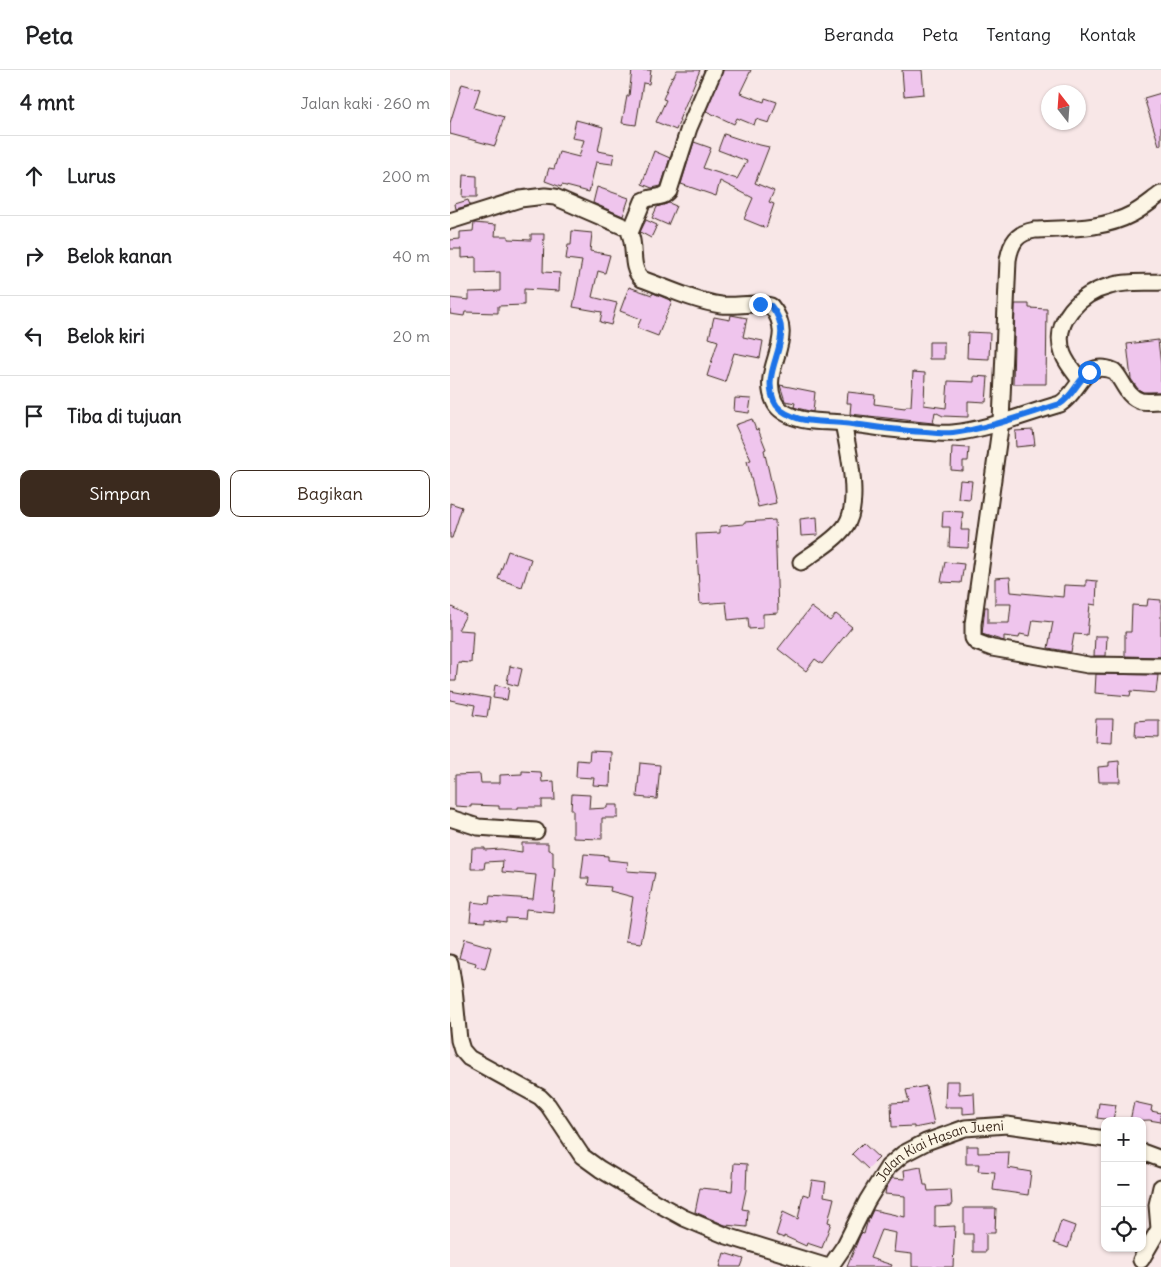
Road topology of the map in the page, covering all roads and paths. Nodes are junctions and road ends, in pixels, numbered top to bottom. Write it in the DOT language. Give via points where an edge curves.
graph roads {
  1 [pos="714,70"];
  2 [pos="1161,194"];
  3 [pos="450,221"];
  4 [pos="630,233"];
  5 [pos="1161,282"];
  6 [pos="1080,380"];
  7 [pos="1161,401"];
  8 [pos="1001,421"];
  9 [pos="843,423"];
  10 [pos="801,562"];
  11 [pos="1161,666"];
  12 [pos="450,818"];
  13 [pos="536,831"];
  14 [pos="450,963"];
  15 [pos="1101,1138"];
  16 [pos="1146,1153"];
  17 [pos="1161,1159"];
  18 [pos="1161,1187"];
  19 [pos="1141,1260"];
  20 [pos="829,1267"];
  1 -- 4 [label="street" via="688,128 669,191 662,197 642,200"];
  2 -- 8 [label="street" via="1133,214 1109,224 1035,230 1018,236 1012,243 1008,260"];
  3 -- 4 [label="street" via="520,199 545,196 555,197 623,226"];
  4 -- 9 [label="street" via="635,268 642,279 711,303 771,306 782,325 771,377 774,402 795,418"];
  5 -- 6 [label="street" via="1112,285 1084,297 1075,306 1062,328 1061,346 1068,365"];
  6 -- 7 [label="street" via="1096,369 1108,369 1118,375 1135,399"];
  6 -- 8 [label="street" via="1060,404"];
  8 -- 9 [label="street" via="951,434"];
  8 -- 11 [label="street" via="973,638 992,648 1088,665"];
  9 -- 10 [label="street" via="851,467 853,504 850,516 846,526"];
  12 -- 13 [label="street" via="483,827"];
  14 -- 20 [label="street" via="459,1040 464,1053 540,1097 582,1156 691,1221 727,1236"];
  15 -- 20 [label="street, Jalan Kiai Hasan Jueni" via="1007,1124 965,1128 926,1142 903,1154 888,1167 845,1245"];
  16 -- 17 [label="street"];
  18 -- 19 [label="street" via="1157,1205 1159,1229"];
}
